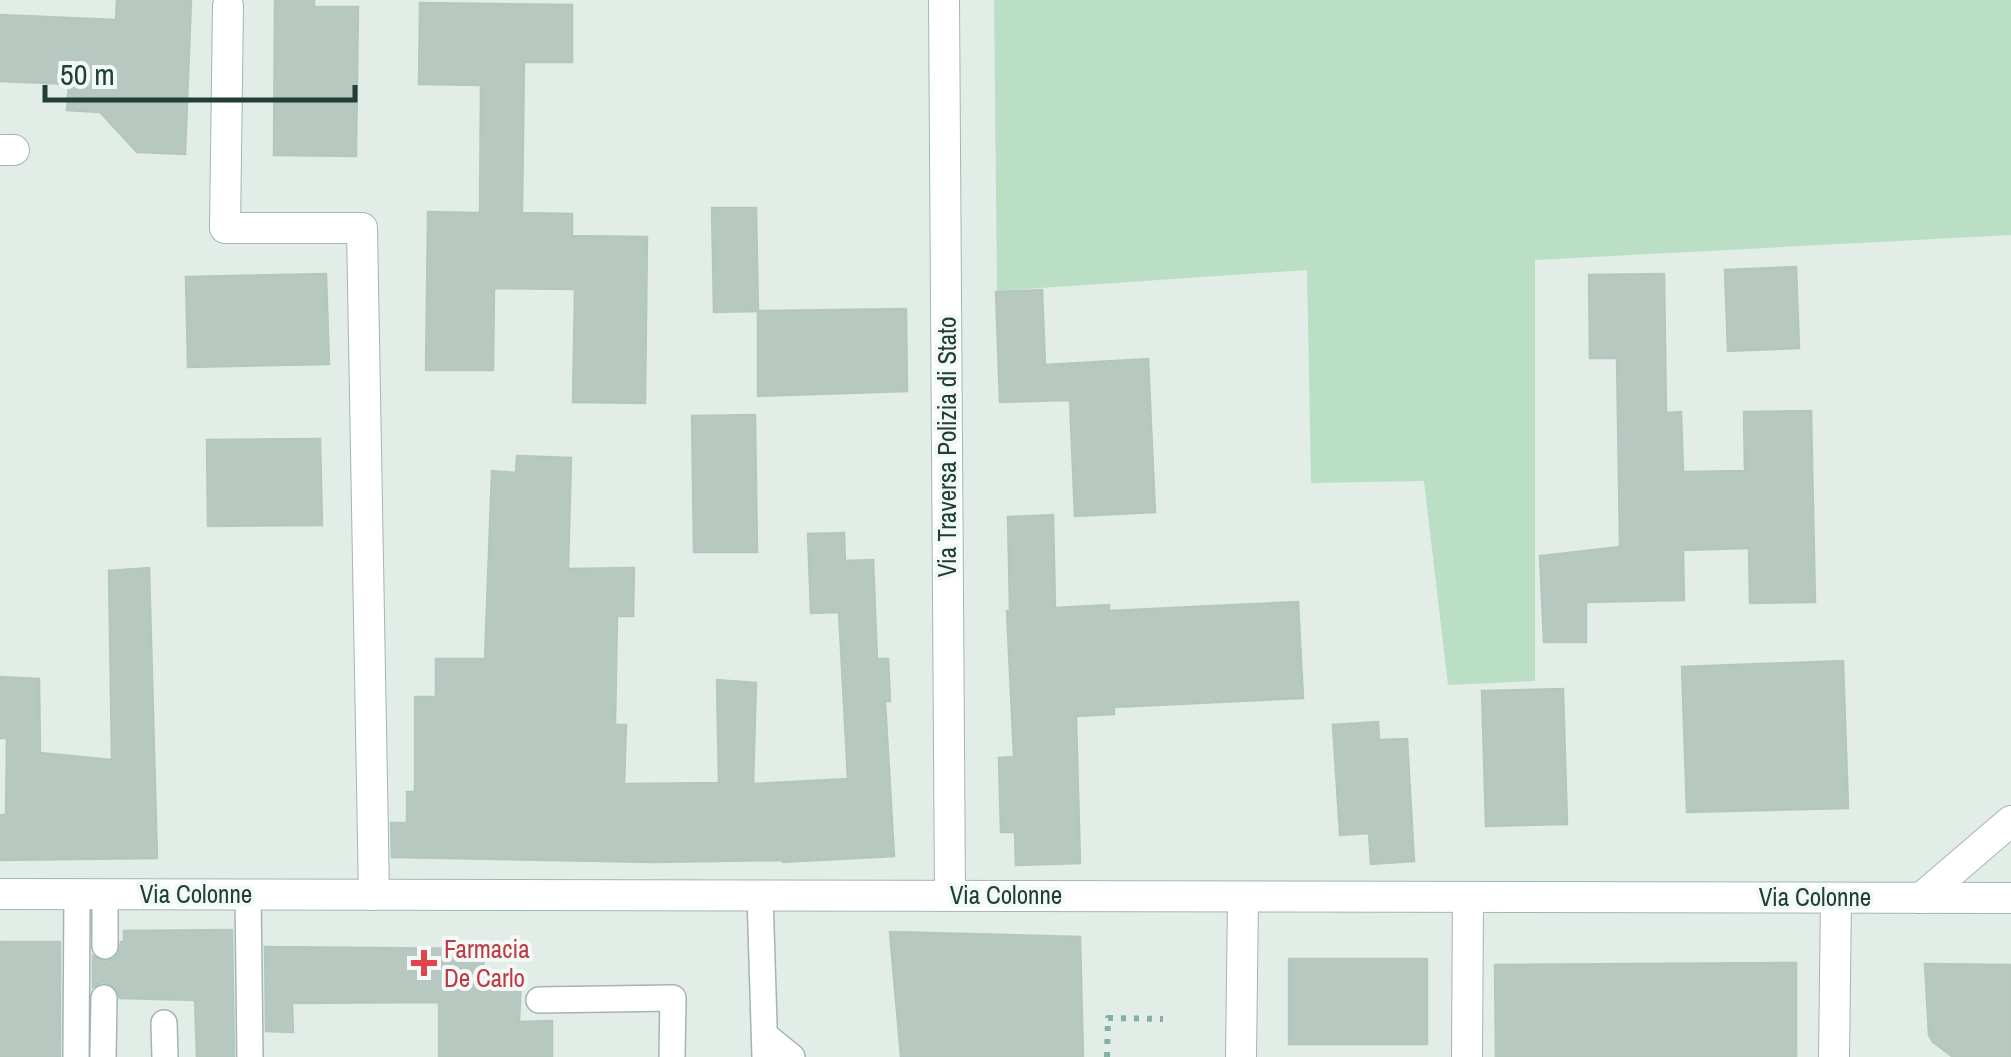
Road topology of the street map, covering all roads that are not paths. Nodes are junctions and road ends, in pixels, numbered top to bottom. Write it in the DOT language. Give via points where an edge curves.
graph roads {
  1 [pos="944,0"];
  2 [pos="228,6"];
  3 [pos="2011,821"];
  4 [pos="0,894"];
  5 [pos="91,894"];
  6 [pos="248,894"];
  7 [pos="374,895"];
  8 [pos="760,895"];
  9 [pos="950,895"];
  10 [pos="1243,897"];
  11 [pos="1468,897"];
  12 [pos="1836,898"];
  13 [pos="1920,898"];
  14 [pos="2011,898"];
  15 [pos="105,946"];
  16 [pos="104,998"];
  17 [pos="539,1000"];
  18 [pos="164,1023"];
  19 [pos="765,1046"];
  20 [pos="76,1057"];
  21 [pos="104,1057"];
  22 [pos="165,1057"];
  23 [pos="250,1057"];
  24 [pos="672,1057"];
  25 [pos="792,1057"];
  26 [pos="1241,1057"];
  27 [pos="1467,1057"];
  28 [pos="1834,1057"];
  1 -- 9 [label="street, Via Traversa Polizia di Stato"];
  2 -- 7 [label="street" via="225,228 362,228"];
  3 -- 13 [label="street"];
  4 -- 5 [label="street, Via Colonne"];
  5 -- 6 [label="street, Via Colonne"];
  5 -- 15 [label="lane"];
  5 -- 20 [label="lane"];
  6 -- 7 [label="street, Via Colonne"];
  6 -- 23 [label="lane"];
  7 -- 8 [label="street, Via Colonne"];
  8 -- 9 [label="street, Via Colonne"];
  8 -- 19 [label="lane"];
  9 -- 10 [label="street, Via Colonne"];
  10 -- 11 [label="street, Via Colonne"];
  10 -- 26 [label="street"];
  11 -- 12 [label="street, Via Colonne"];
  11 -- 27 [label="street"];
  12 -- 13 [label="street, Via Colonne"];
  12 -- 28 [label="street"];
  13 -- 14 [label="street, Via Colonne"];
  16 -- 21 [label="lane"];
  17 -- 24 [label="lane" via="674,998"];
  18 -- 22 [label="lane"];
  19 -- 25 [label="lane"];
}
